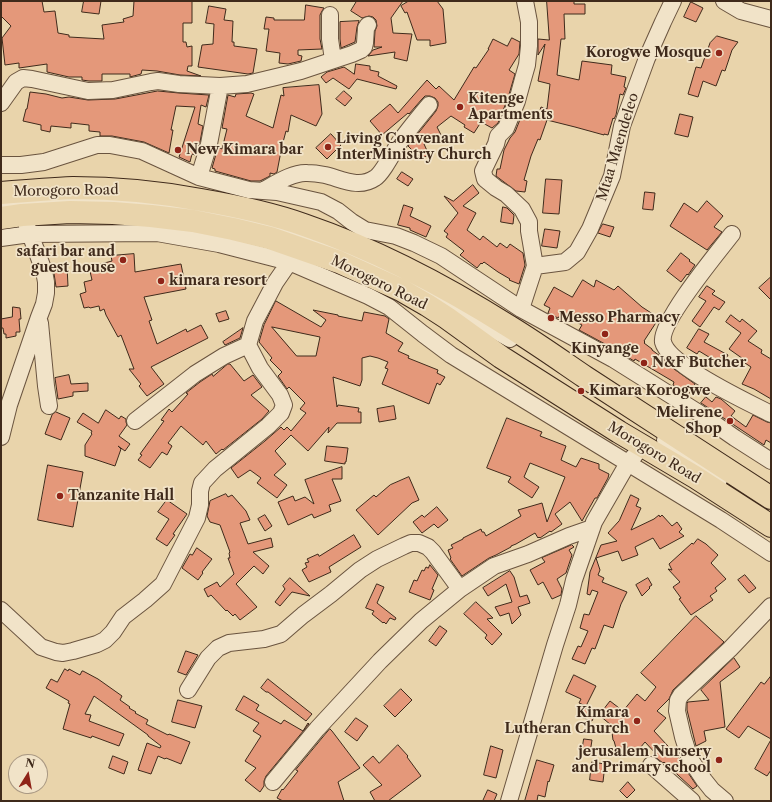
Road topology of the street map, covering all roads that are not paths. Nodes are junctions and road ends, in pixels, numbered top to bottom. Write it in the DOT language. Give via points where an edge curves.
graph roads {
  1 [pos="526,1"];
  2 [pos="674,1"];
  3 [pos="724,1"];
  4 [pos="330,15"];
  5 [pos="771,19"];
  6 [pos="368,25"];
  7 [pos="333,60"];
  8 [pos="220,86"];
  9 [pos="1,103"];
  10 [pos="429,105"];
  11 [pos="1,165"];
  12 [pos="199,177"];
  13 [pos="262,191"];
  14 [pos="1,206"];
  15 [pos="18,211"];
  16 [pos="1,218"];
  17 [pos="732,234"];
  18 [pos="1,238"];
  19 [pos="294,255"];
  20 [pos="535,266"];
  21 [pos="521,309"];
  22 [pos="40,318"];
  23 [pos="248,345"];
  24 [pos="49,406"];
  25 [pos="771,414"];
  26 [pos="135,421"];
  27 [pos="1,437"];
  28 [pos="643,447"];
  29 [pos="771,461"];
  30 [pos="628,463"];
  31 [pos="771,498"];
  32 [pos="771,513"];
  33 [pos="771,526"];
  34 [pos="592,528"];
  35 [pos="771,553"];
  36 [pos="460,589"];
  37 [pos="771,606"];
  38 [pos="1,610"];
  39 [pos="188,690"];
  40 [pos="651,765"];
  41 [pos="273,782"];
  42 [pos="712,790"];
  43 [pos="509,801"];
  44 [pos="693,801"];
  45 [pos="725,801"];
  1 -- 20 [label="street" via="529,22 527,65 506,128 498,136 483,171 485,179 522,209 529,222"];
  2 -- 20 [label="street, Mtaa Maendeleo" via="647,58 622,126 612,176 590,229 577,252 565,262"];
  3 -- 5 [label="street" via="742,11"];
  4 -- 7 [label="street"];
  6 -- 7 [label="street" via="364,47 361,50"];
  7 -- 8 [label="street" via="247,84"];
  8 -- 9 [label="street" via="158,81 113,90 88,91 23,78 16,82"];
  8 -- 12 [label="street" via="209,144"];
  10 -- 13 [label="street" via="376,178 358,183 306,173 294,175"];
  11 -- 12 [label="street" via="44,162 97,145 110,145 142,151"];
  12 -- 13 [label="street"];
  13 -- 21 [label="street" via="290,194 321,202 365,230 396,236 414,243 441,256"];
  14 -- 15 [label="street, Morogoro Road"];
  15 -- 16 [label="highway, Morogoro Road"];
  15 -- 18 [label="street"];
  15 -- 19 [label="highway, Morogoro Road" via="113,213 193,221 270,238"];
  15 -- 22 [label="street" via="44,271 45,298"];
  15 -- 31 [label="highway, Morogoro Road" via="35,190 71,188 149,192 265,213 345,240 423,276 510,327"];
  15 -- 32 [label="street, Morogoro Road" via="53,201 174,206 257,222 304,237 384,269 521,345 654,431 701,468"];
  17 -- 25 [label="street" via="682,299 666,326 663,342 668,352 679,362 709,382"];
  19 -- 23 [label="street" via="275,283 255,321"];
  19 -- 28 [label="highway, Morogoro Road" via="346,265 427,304 501,357"];
  19 -- 30 [label="street" via="389,307 451,355"];
  20 -- 21 [label="street"];
  21 -- 29 [label="street" via="614,360"];
  22 -- 24 [label="street"];
  22 -- 27 [label="street" via="9,405"];
  23 -- 26 [label="street" via="195,374"];
  23 -- 38 [label="street" via="260,368 280,395 284,404 281,413 202,483 197,518 163,584 123,617 105,640 63,653 41,647"];
  28 -- 30 [label="street"];
  28 -- 33 [label="highway, Morogoro Road"];
  30 -- 34 [label="street"];
  30 -- 35 [label="street"];
  34 -- 36 [label="street" via="494,566"];
  34 -- 43 [label="street" via="574,580"];
  36 -- 39 [label="street" via="428,547 417,542 411,543 360,570 281,634 264,639 229,643 218,648 208,658"];
  36 -- 41 [label="street" via="421,621 380,661 317,729"];
  37 -- 42 [label="street" via="678,700 677,711 690,759"];
  40 -- 44 [label="street"];
  42 -- 44 [label="street"];
  42 -- 45 [label="street"];
}
